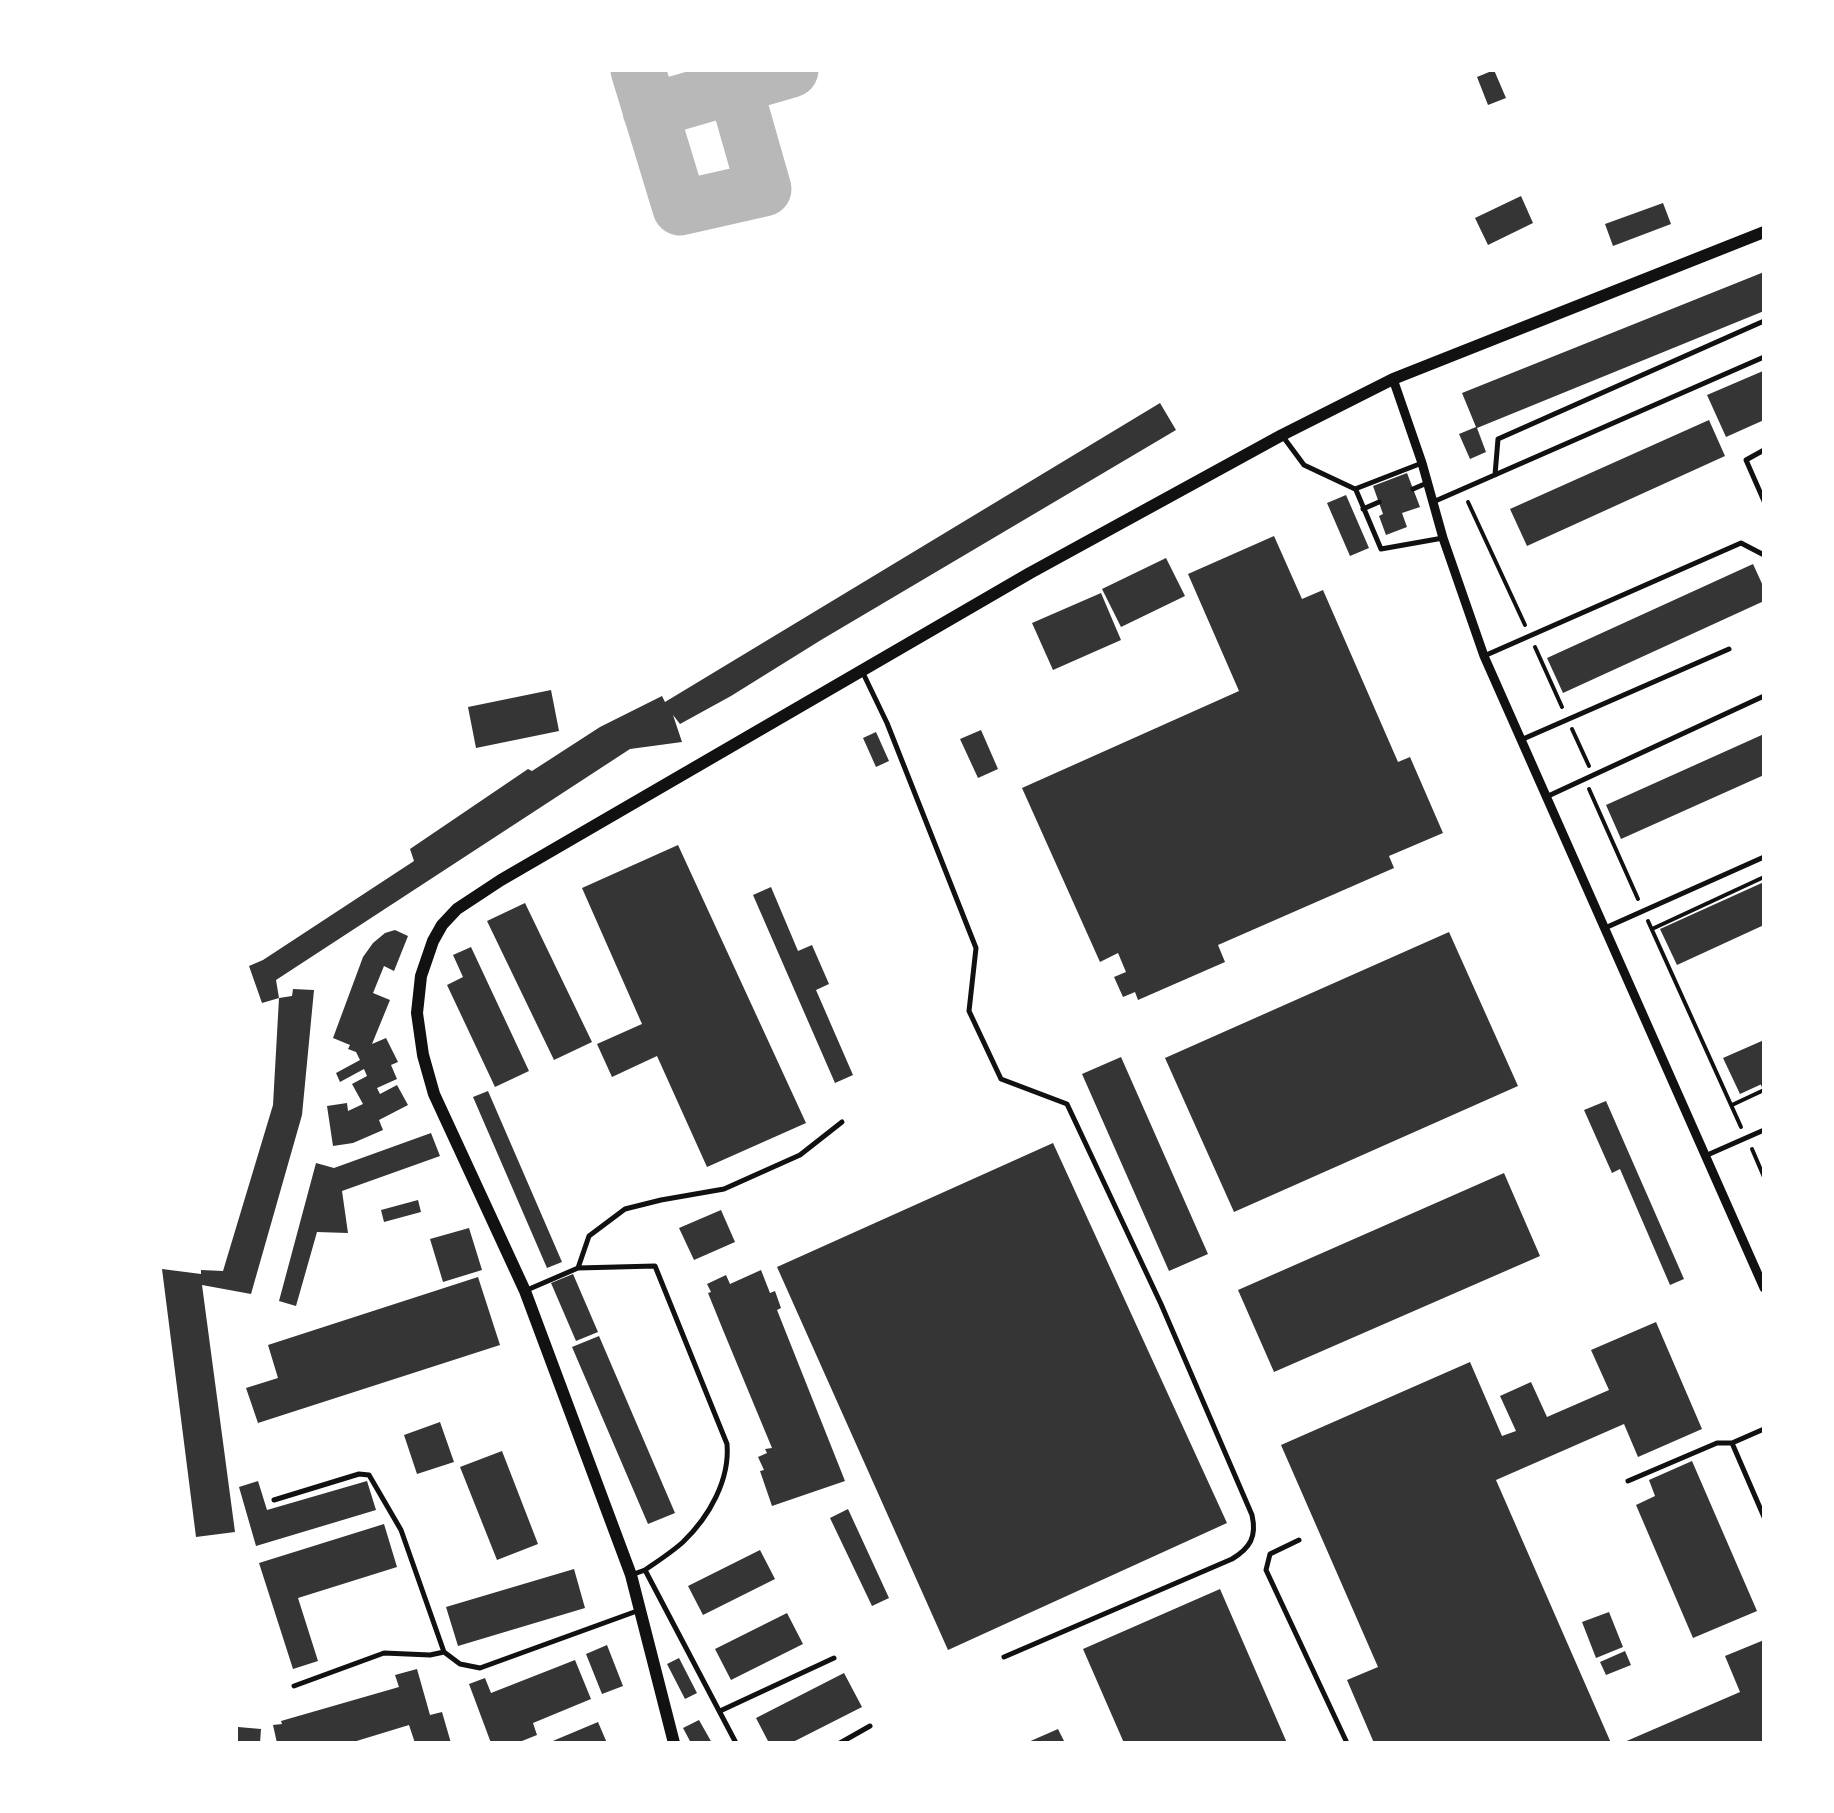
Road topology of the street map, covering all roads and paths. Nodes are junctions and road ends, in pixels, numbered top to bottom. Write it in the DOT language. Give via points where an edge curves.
graph roads {
  1 [pos="1764,232"];
  2 [pos="1764,321"];
  3 [pos="1764,356"];
  4 [pos="1393,379"];
  5 [pos="1282,435"];
  6 [pos="1764,450"];
  7 [pos="1422,463"];
  8 [pos="1495,476"];
  9 [pos="1428,483"];
  10 [pos="1413,488"];
  11 [pos="1355,489"];
  12 [pos="1764,501"];
  13 [pos="1379,502"];
  14 [pos="1434,502"];
  15 [pos="1364,509"];
  16 [pos="1443,538"];
  17 [pos="1764,555"];
  18 [pos="1729,649"];
  19 [pos="1484,656"];
  20 [pos="862,670"];
  21 [pos="1764,696"];
  22 [pos="1520,740"];
  23 [pos="1584,779"];
  24 [pos="1546,796"];
  25 [pos="1764,857"];
  26 [pos="1764,878"];
  27 [pos="1644,911"];
  28 [pos="1605,928"];
  29 [pos="1652,928"];
  30 [pos="1764,1087"];
  31 [pos="1732,1106"];
  32 [pos="842,1122"];
  33 [pos="1764,1130"];
  34 [pos="1746,1138"];
  35 [pos="1705,1156"];
  36 [pos="1764,1176"];
  37 [pos="578,1268"];
  38 [pos="1764,1288"];
  39 [pos="524,1291"];
  40 [pos="1764,1429"];
  41 [pos="1732,1443"];
  42 [pos="1628,1481"];
  43 [pos="274,1500"];
  44 [pos="1764,1517"];
  45 [pos="1299,1540"];
  46 [pos="645,1570"];
  47 [pos="631,1575"];
  48 [pos="640,1610"];
  49 [pos="444,1652"];
  50 [pos="1004,1657"];
  51 [pos="834,1658"];
  52 [pos="294,1686"];
  53 [pos="720,1711"];
  54 [pos="870,1726"];
  55 [pos="674,1743"];
  56 [pos="736,1743"];
  57 [pos="840,1743"];
  58 [pos="1347,1743"];
  1 -- 4 [label="main road"];
  2 -- 8 [label="lane" via="1498,439"];
  3 -- 8 [label="lane"];
  4 -- 5 [label="main road"];
  4 -- 7 [label="street"];
  5 -- 11 [label="lane" via="1304,465"];
  5 -- 20 [label="main road"];
  6 -- 12 [label="lane" via="1746,460"];
  7 -- 9 [label="street"];
  7 -- 11 [label="lane"];
  8 -- 14 [label="lane"];
  9 -- 10 [label="lane"];
  9 -- 14 [label="street"];
  11 -- 15 [label="lane"];
  13 -- 15 [label="lane"];
  14 -- 16 [label="street"];
  15 -- 16 [label="lane" via="1381,548"];
  16 -- 19 [label="street"];
  17 -- 19 [label="lane" via="1741,544"];
  18 -- 22 [label="lane"];
  19 -- 22 [label="street"];
  20 -- 39 [label="main road" via="474,896 442,925 421,976 423,1056"];
  20 -- 50 [label="lane" via="976,948 968,1010 1001,1079 1067,1104 1162,1304 1255,1526 1246,1550 1232,1559"];
  21 -- 23 [label="lane"];
  22 -- 24 [label="street"];
  23 -- 24 [label="lane"];
  23 -- 27 [label="path"];
  24 -- 28 [label="street"];
  25 -- 27 [label="lane"];
  26 -- 29 [label="path"];
  27 -- 28 [label="lane"];
  27 -- 29 [label="path"];
  28 -- 35 [label="street"];
  29 -- 31 [label="path"];
  30 -- 31 [label="path"];
  31 -- 34 [label="path"];
  32 -- 37 [label="lane" via="800,1155 724,1189 624,1208 589,1236"];
  33 -- 34 [label="lane"];
  34 -- 35 [label="lane"];
  34 -- 36 [label="path"];
  35 -- 38 [label="street"];
  37 -- 39 [label="lane"];
  37 -- 46 [label="lane" via="655,1266 727,1444 728,1464 714,1502 684,1541"];
  39 -- 47 [label="main road"];
  40 -- 41 [label="lane"];
  41 -- 42 [label="lane" via="1717,1443"];
  41 -- 44 [label="lane"];
  43 -- 49 [label="lane" via="369,1475 401,1530"];
  45 -- 58 [label="lane" via="1270,1554 1266,1570"];
  46 -- 47 [label="lane"];
  46 -- 53 [label="lane"];
  47 -- 48 [label="main road"];
  48 -- 49 [label="lane" via="480,1668"];
  48 -- 55 [label="main road"];
  49 -- 52 [label="lane" via="384,1653"];
  51 -- 53 [label="lane"];
  53 -- 56 [label="lane"];
  54 -- 57 [label="lane"];
}
